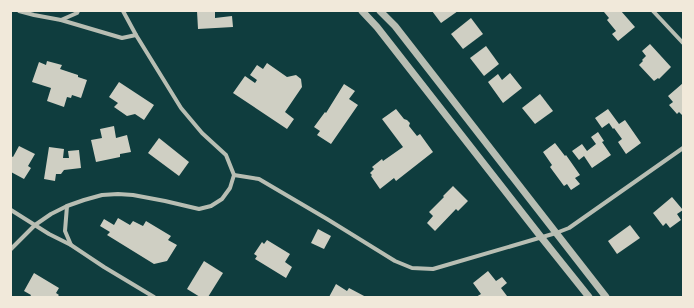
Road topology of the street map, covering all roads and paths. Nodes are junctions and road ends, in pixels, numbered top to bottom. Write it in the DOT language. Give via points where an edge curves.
graph roads {
  1 [pos="19,11"];
  2 [pos="78,11"];
  3 [pos="124,11"];
  4 [pos="362,11"];
  5 [pos="380,11"];
  6 [pos="653,11"];
  7 [pos="61,20"];
  8 [pos="136,35"];
  9 [pos="683,43"];
  10 [pos="683,148"];
  11 [pos="234,175"];
  12 [pos="67,206"];
  13 [pos="11,210"];
  14 [pos="35,225"];
  15 [pos="556,233"];
  16 [pos="541,237"];
  17 [pos="71,245"];
  18 [pos="11,249"];
  19 [pos="154,297"];
  20 [pos="589,297"];
  21 [pos="606,297"];
  1 -- 7 [label="street"];
  2 -- 7 [label="street"];
  3 -- 8 [label="street"];
  4 -- 16 [label="street"];
  5 -- 15 [label="street" via="395,26"];
  6 -- 9 [label="street"];
  7 -- 8 [label="street" via="122,38"];
  8 -- 11 [label="street" via="181,108 202,133 226,155"];
  10 -- 15 [label="street" via="569,228"];
  11 -- 12 [label="street" via="230,188 222,199 211,206 199,209 141,196 118,194 102,195"];
  11 -- 16 [label="street" via="259,179 395,261 412,268 433,270"];
  12 -- 14 [label="street"];
  12 -- 17 [label="street" via="65,231"];
  13 -- 14 [label="street"];
  14 -- 17 [label="street"];
  14 -- 18 [label="street"];
  15 -- 16 [label="street"];
  15 -- 21 [label="street"];
  16 -- 20 [label="street"];
  17 -- 19 [label="street"];
}
